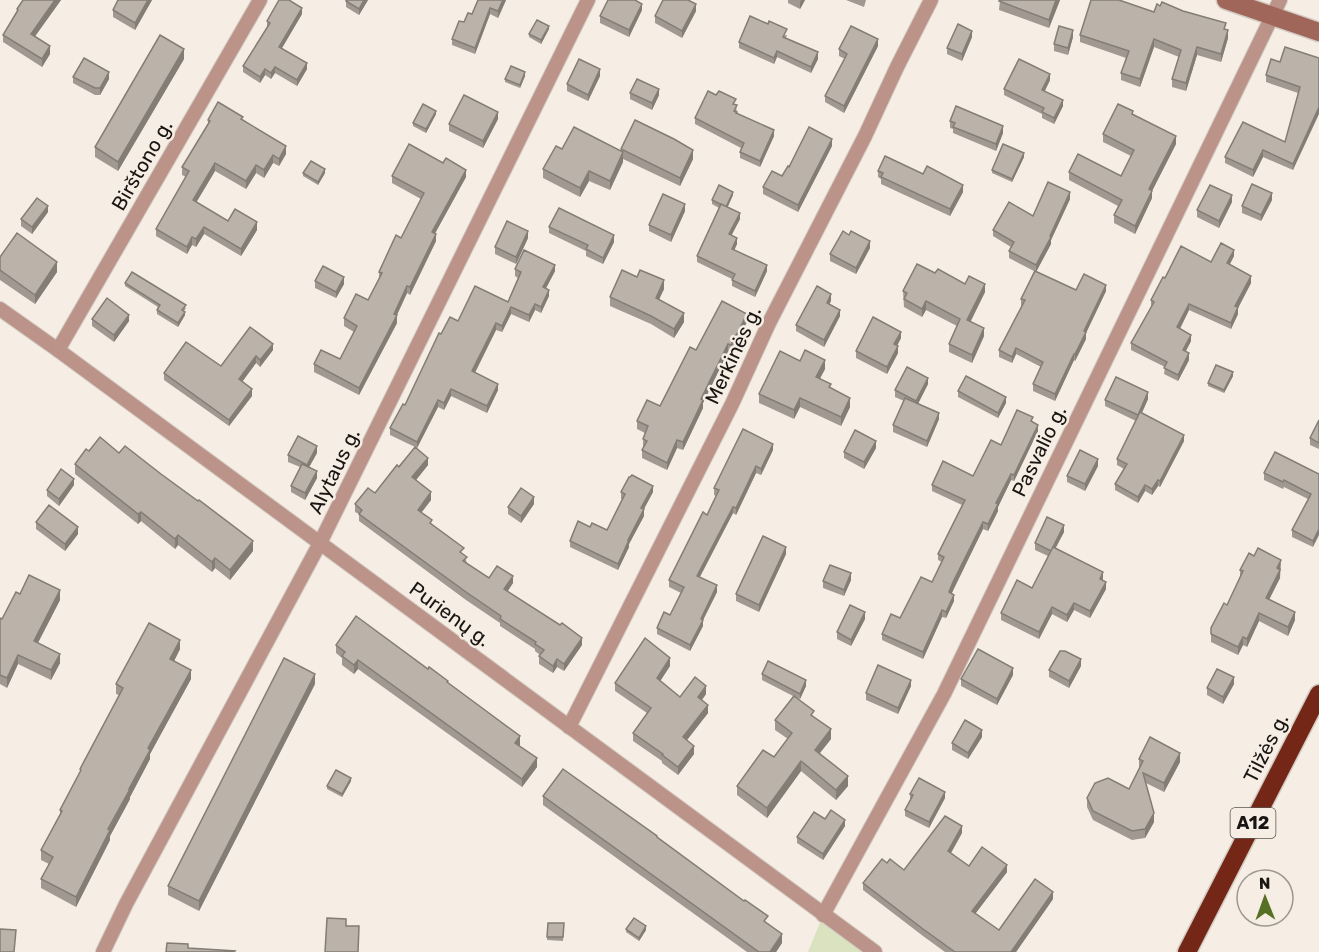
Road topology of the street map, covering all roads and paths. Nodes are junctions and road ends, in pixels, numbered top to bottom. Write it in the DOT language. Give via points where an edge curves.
graph roads {
  1 [pos="260,0"];
  2 [pos="588,0"];
  3 [pos="931,0"];
  4 [pos="1226,0"];
  5 [pos="1276,8"];
  6 [pos="1319,32"];
  7 [pos="0,309"];
  8 [pos="58,350"];
  9 [pos="320,543"];
  10 [pos="1319,694"];
  11 [pos="569,727"];
  12 [pos="823,915"];
  13 [pos="103,952"];
  14 [pos="875,952"];
  15 [pos="1187,952"];
  1 -- 8 [label="street, Birštono g."];
  2 -- 9 [label="street, Alytaus g."];
  3 -- 11 [label="street, Merkinės g."];
  4 -- 5 [label="main road"];
  5 -- 6 [label="main road"];
  5 -- 12 [label="street, Pasvalio g." via="944,694"];
  7 -- 8 [label="street, Purienų g."];
  8 -- 9 [label="street, Purienų g."];
  9 -- 11 [label="street, Purienų g."];
  9 -- 13 [label="street, Alytaus g."];
  10 -- 15 [label="highway, Tilžės g. / A12"];
  11 -- 12 [label="street, Purienų g."];
  12 -- 14 [label="street, Purienų g."];
}
